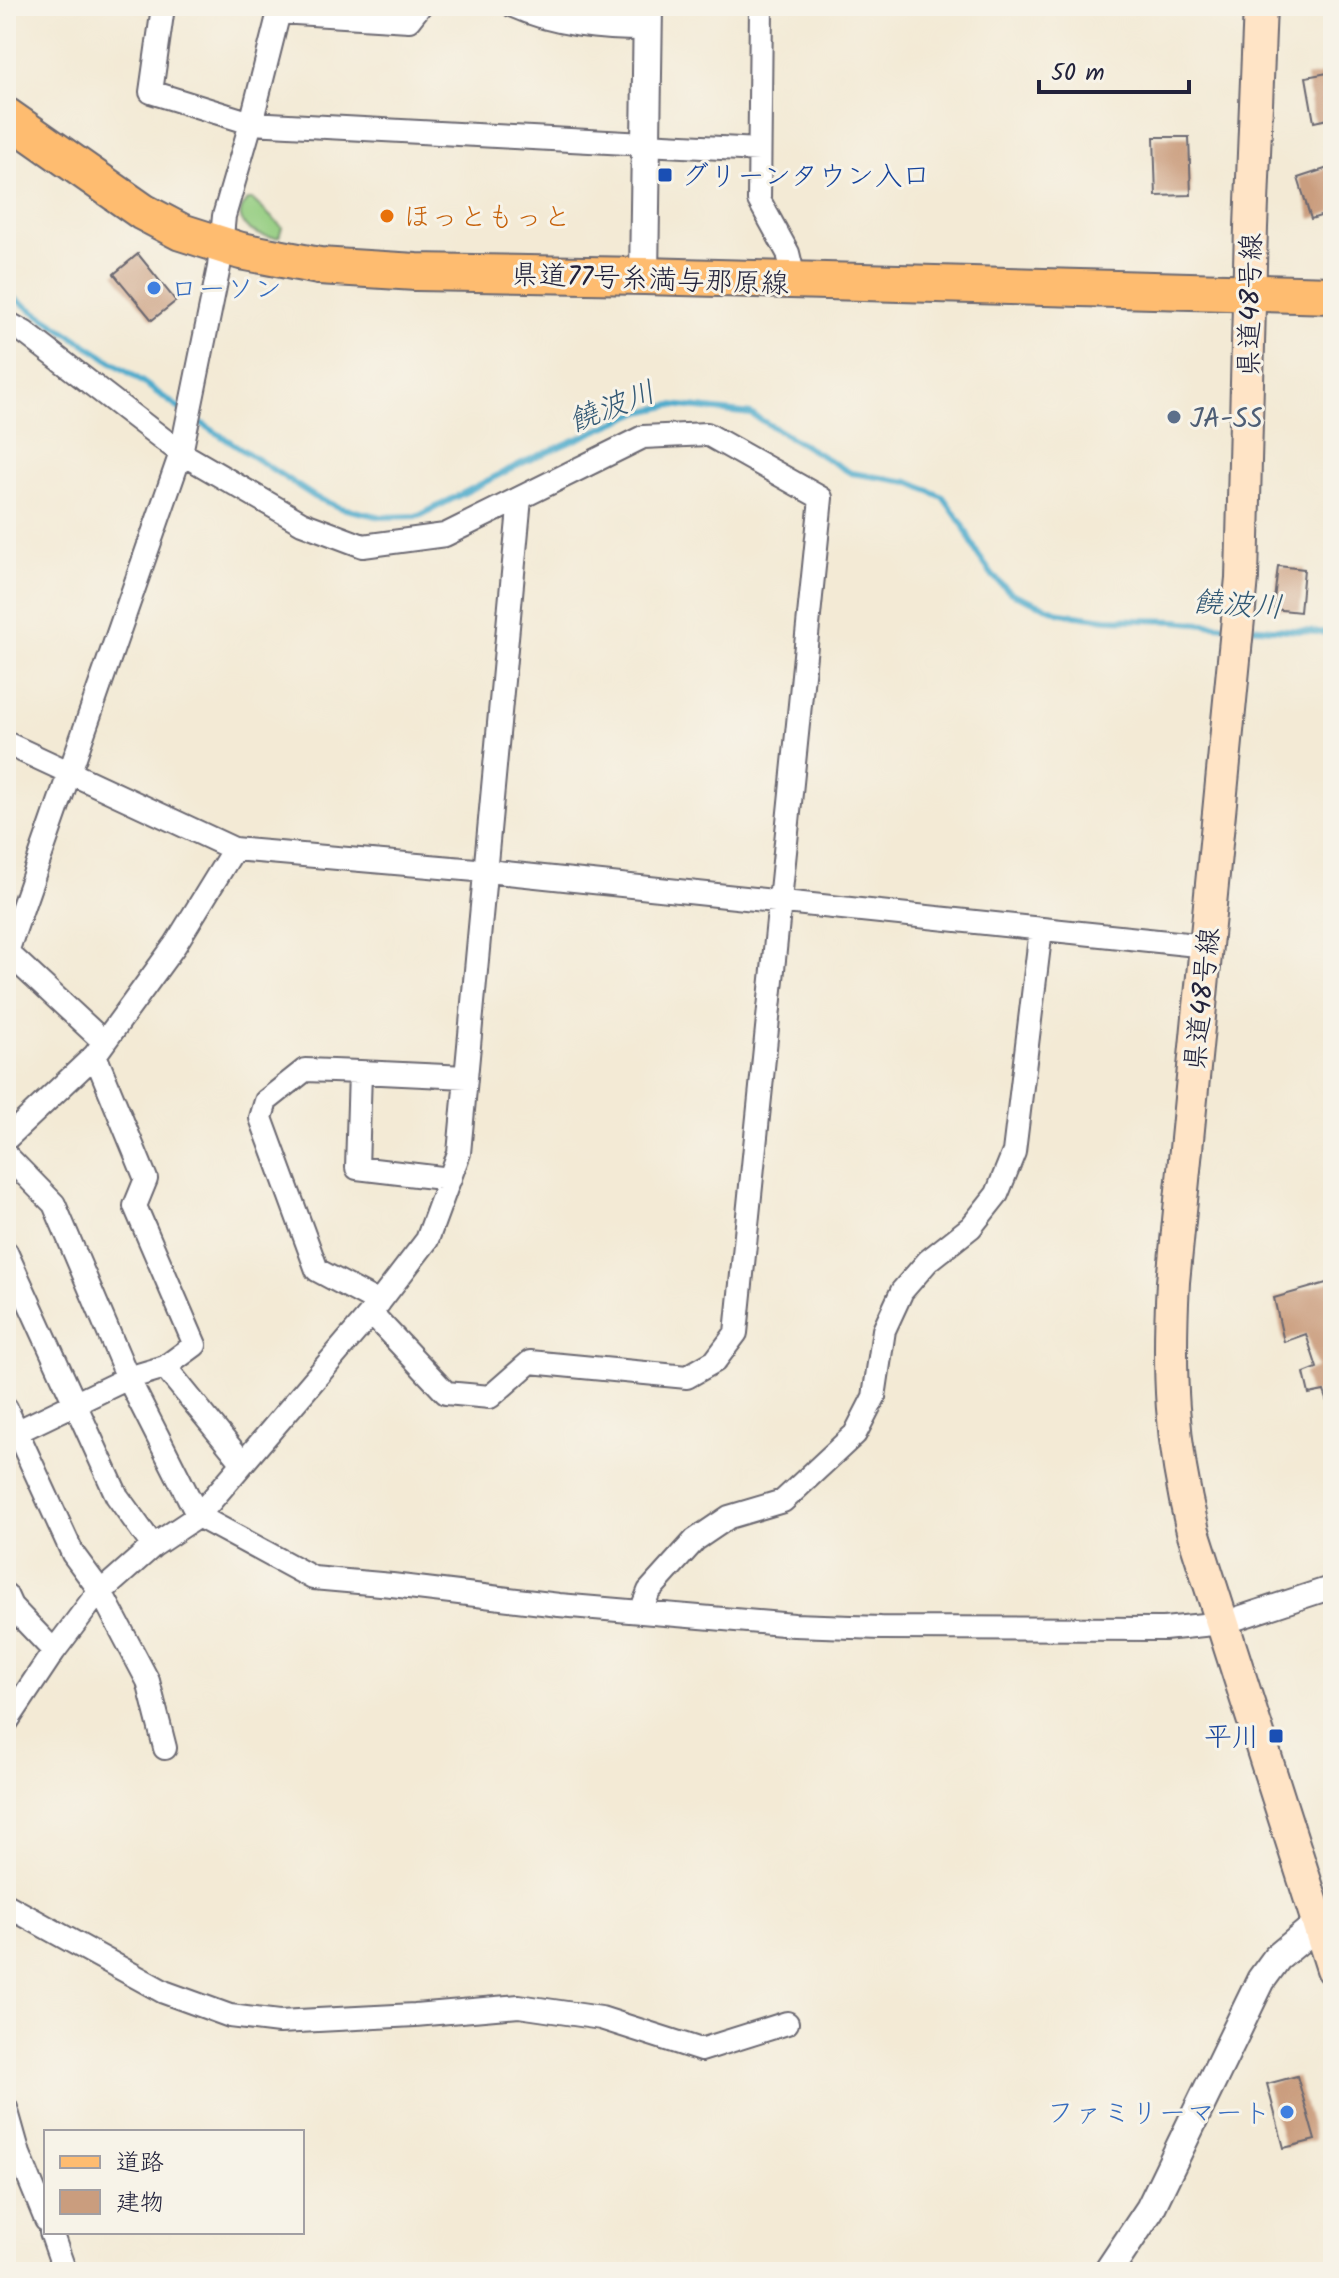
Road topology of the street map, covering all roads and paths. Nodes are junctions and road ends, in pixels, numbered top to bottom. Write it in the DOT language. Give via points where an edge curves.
graph roads {
  1 [pos="160,6"];
  2 [pos="420,6"];
  3 [pos="513,6"];
  4 [pos="761,6"];
  5 [pos="1260,6"];
  6 [pos="278,9"];
  7 [pos="647,18"];
  8 [pos="6,116"];
  9 [pos="251,123"];
  10 [pos="648,142"];
  11 [pos="759,150"];
  12 [pos="222,246"];
  13 [pos="644,276"];
  14 [pos="795,282"];
  15 [pos="1332,291"];
  16 [pos="1250,294"];
  17 [pos="6,322"];
  18 [pos="181,453"];
  19 [pos="520,498"];
  20 [pos="6,743"];
  21 [pos="70,771"];
  22 [pos="234,849"];
  23 [pos="487,871"];
  24 [pos="778,903"];
  25 [pos="1041,929"];
  26 [pos="1206,946"];
  27 [pos="100,1048"];
  28 [pos="360,1072"];
  29 [pos="466,1077"];
  30 [pos="6,1139"];
  31 [pos="6,1155"];
  32 [pos="450,1179"];
  33 [pos="6,1252"];
  34 [pos="375,1308"];
  35 [pos="165,1367"];
  36 [pos="128,1378"];
  37 [pos="75,1404"];
  38 [pos="6,1408"];
  39 [pos="11,1434"];
  40 [pos="243,1463"];
  41 [pos="198,1516"];
  42 [pos="153,1546"];
  43 [pos="1333,1587"];
  44 [pos="101,1592"];
  45 [pos="6,1595"];
  46 [pos="641,1611"];
  47 [pos="1223,1623"];
  48 [pos="54,1651"];
  49 [pos="6,1723"];
  50 [pos="165,1748"];
  51 [pos="6,1905"];
  52 [pos="1318,1924"];
  53 [pos="1333,1969"];
  54 [pos="787,2023"];
  55 [pos="6,2108"];
  56 [pos="44,2215"];
  57 [pos="52,2234"];
  58 [pos="65,2272"];
  59 [pos="1108,2272"];
  1 -- 9 [label="street" via="151,92"];
  2 -- 6 [label="street" via="409,20"];
  3 -- 7 [label="street" via="598,29"];
  4 -- 11 [label="street"];
  5 -- 16 [label="main road, 県道48号線"];
  6 -- 9 [label="street"];
  7 -- 10 [label="street"];
  8 -- 12 [label="main road, 県道77号糸満与那原線" via="143,212"];
  9 -- 10 [label="street"];
  9 -- 12 [label="street" via="224,216"];
  10 -- 11 [label="street"];
  10 -- 13 [label="street"];
  11 -- 14 [label="street" via="759,200 788,253"];
  12 -- 13 [label="main road, 県道77号糸満与那原線" via="356,269"];
  12 -- 18 [label="street"];
  13 -- 14 [label="main road, 県道77号糸満与那原線"];
  14 -- 16 [label="main road, 県道77号糸満与那原線"];
  15 -- 16 [label="main road, 県道77号糸満与那原線"];
  16 -- 26 [label="main road, 県道48号線" via="1242,578"];
  17 -- 18 [label="street"];
  18 -- 19 [label="street" via="302,523 363,546 445,535"];
  18 -- 21 [label="street"];
  19 -- 23 [label="street"];
  19 -- 24 [label="street" via="643,437 707,434 821,498"];
  20 -- 21 [label="street"];
  21 -- 22 [label="street"];
  21 -- 27 [label="street" via="7,952"];
  22 -- 23 [label="street"];
  22 -- 27 [label="street" via="175,945"];
  23 -- 24 [label="street"];
  23 -- 29 [label="street"];
  24 -- 25 [label="street"];
  24 -- 34 [label="street" via="736,1333 715,1361 687,1377 530,1362 490,1397 446,1393"];
  25 -- 26 [label="street"];
  25 -- 46 [label="street" via="1014,1152 997,1194 971,1227 928,1261 902,1291 884,1330 874,1397 855,1434 783,1501 729,1517 695,1540 649,1591"];
  26 -- 47 [label="main road, 県道48号線" via="1173,1282 1170,1390 1185,1496"];
  27 -- 30 [label="street"];
  27 -- 35 [label="street" via="146,1179 135,1206 195,1345"];
  28 -- 29 [label="street"];
  28 -- 32 [label="street" via="357,1168"];
  28 -- 34 [label="street" via="305,1070 266,1101 261,1118 317,1270"];
  29 -- 32 [label="street" via="459,1153"];
  31 -- 36 [label="street" via="54,1204"];
  32 -- 34 [label="street" via="427,1240"];
  33 -- 37 [label="street"];
  34 -- 40 [label="street"];
  35 -- 36 [label="street"];
  35 -- 40 [label="street"];
  36 -- 37 [label="street"];
  36 -- 41 [label="street"];
  37 -- 39 [label="street"];
  37 -- 42 [label="street" via="117,1496"];
  38 -- 39 [label="street"];
  39 -- 44 [label="street" via="73,1554"];
  40 -- 41 [label="street"];
  41 -- 42 [label="street"];
  41 -- 46 [label="street" via="313,1578"];
  42 -- 44 [label="street"];
  43 -- 47 [label="street"];
  44 -- 48 [label="street"];
  44 -- 50 [label="street" via="148,1681"];
  45 -- 48 [label="street"];
  46 -- 47 [label="street" via="881,1628 1164,1629"];
  47 -- 52 [label="main road, 県道48号線"];
  48 -- 49 [label="street"];
  51 -- 54 [label="street" via="164,1992 230,2016 279,2022 519,2006 601,2018 701,2050"];
  52 -- 53 [label="main road, 県道48号線"];
  52 -- 59 [label="street" via="1277,1958 1261,1980 1150,2209"];
  55 -- 56 [label="street"];
  57 -- 58 [label="street"];
}
